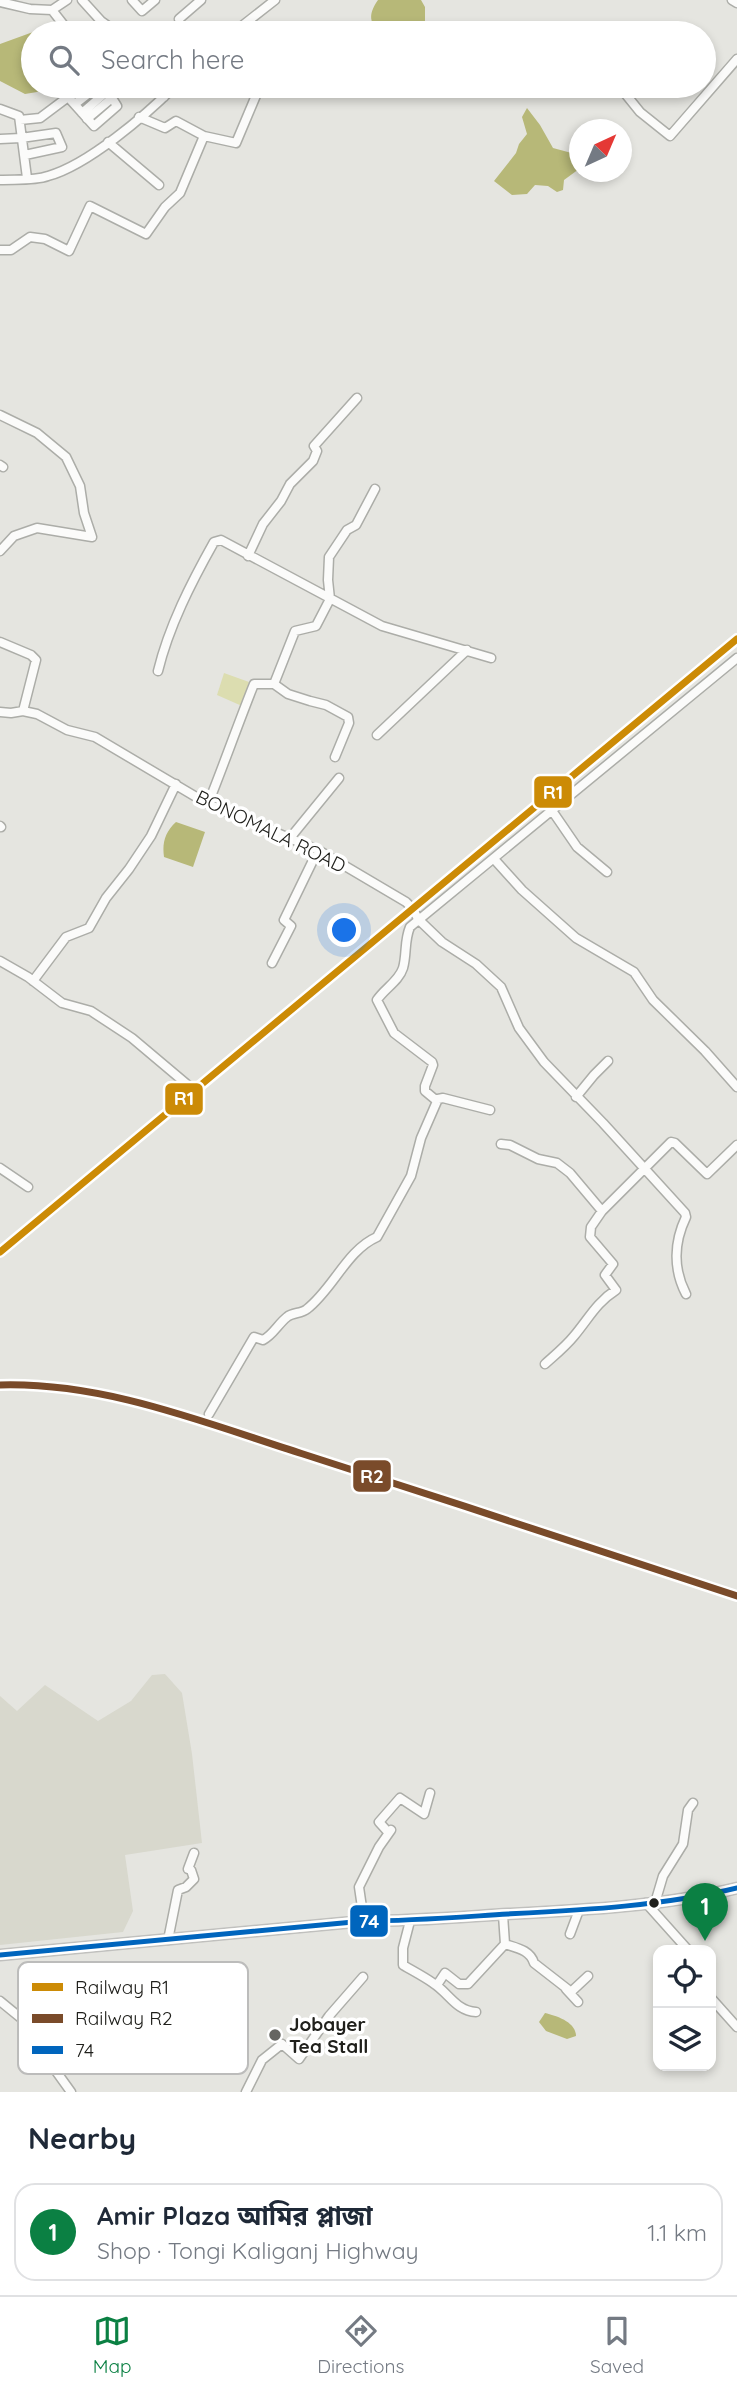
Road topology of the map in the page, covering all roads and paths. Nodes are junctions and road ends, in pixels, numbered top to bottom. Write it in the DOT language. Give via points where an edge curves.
graph roads {
  1 [pos="67,0"];
  2 [pos="82,0"];
  3 [pos="132,0"];
  4 [pos="155,0"];
  5 [pos="201,0"];
  6 [pos="732,0"];
  7 [pos="0,2"];
  8 [pos="269,2"];
  9 [pos="737,3"];
  10 [pos="52,10"];
  11 [pos="179,19"];
  12 [pos="61,21"];
  13 [pos="100,21"];
  14 [pos="247,21"];
  15 [pos="737,59"];
  16 [pos="716,83"];
  17 [pos="72,98"];
  18 [pos="81,98"];
  19 [pos="101,98"];
  20 [pos="112,98"];
  21 [pos="163,98"];
  22 [pos="255,98"];
  23 [pos="629,98"];
  24 [pos="703,98"];
  25 [pos="71,101"];
  26 [pos="0,109"];
  27 [pos="85,116"];
  28 [pos="139,117"];
  29 [pos="20,120"];
  30 [pos="204,136"];
  31 [pos="21,138"];
  32 [pos="0,139"];
  33 [pos="108,142"];
  34 [pos="25,155"];
  35 [pos="27,178"];
  36 [pos="0,180"];
  37 [pos="159,185"];
  38 [pos="0,250"];
  39 [pos="357,398"];
  40 [pos="0,415"];
  41 [pos="375,489"];
  42 [pos="0,551"];
  43 [pos="248,556"];
  44 [pos="330,599"];
  45 [pos="0,642"];
  46 [pos="467,650"];
  47 [pos="491,658"];
  48 [pos="737,658"];
  49 [pos="158,671"];
  50 [pos="274,684"];
  51 [pos="23,711"];
  52 [pos="0,712"];
  53 [pos="377,735"];
  54 [pos="335,757"];
  55 [pos="339,778"];
  56 [pos="176,784"];
  57 [pos="208,804"];
  58 [pos="552,812"];
  59 [pos="290,838"];
  60 [pos="318,850"];
  61 [pos="494,859"];
  62 [pos="607,872"];
  63 [pos="418,919"];
  64 [pos="0,961"];
  65 [pos="272,963"];
  66 [pos="33,981"];
  67 [pos="608,1061"];
  68 [pos="189,1086"];
  69 [pos="737,1087"];
  70 [pos="576,1097"];
  71 [pos="437,1101"];
  72 [pos="490,1110"];
  73 [pos="501,1144"];
  74 [pos="737,1144"];
  75 [pos="0,1168"];
  76 [pos="643,1168"];
  77 [pos="28,1187"];
  78 [pos="602,1211"];
  79 [pos="686,1294"];
  80 [pos="545,1364"];
  81 [pos="209,1414"];
  82 [pos="430,1793"];
  83 [pos="694,1803"];
  84 [pos="194,1853"];
  85 [pos="737,1888"];
  86 [pos="651,1903"];
  87 [pos="579,1910"];
  88 [pos="503,1915"];
  89 [pos="364,1921"];
  90 [pos="411,1921"];
  91 [pos="570,1934"];
  92 [pos="168,1940"];
  93 [pos="505,1944"];
  94 [pos="684,1945"];
  95 [pos="0,1955"];
  96 [pos="589,1976"];
  97 [pos="363,1977"];
  98 [pos="436,1985"];
  99 [pos="566,1989"];
  100 [pos="0,2001"];
  101 [pos="579,2002"];
  102 [pos="716,2003"];
  103 [pos="476,2012"];
  104 [pos="18,2016"];
  105 [pos="737,2026"];
  106 [pos="58,2074"];
  107 [pos="71,2092"];
  108 [pos="246,2092"];
  1 -- 10 [label="street"];
  2 -- 13 [label="street"];
  3 -- 4 [label="street" via="142,11"];
  5 -- 11 [label="street"];
  6 -- 9 [label="street"];
  7 -- 10 [label="street"];
  8 -- 14 [label="street"];
  10 -- 12 [label="street"];
  15 -- 16 [label="street"];
  17 -- 25 [label="street"];
  18 -- 25 [label="street"];
  19 -- 27 [label="street"];
  20 -- 27 [label="street" via="116,108 94,126"];
  21 -- 28 [label="street"];
  22 -- 30 [label="street" via="236,143"];
  23 -- 24 [label="street" via="670,136"];
  25 -- 27 [label="street"];
  25 -- 29 [label="street" via="40,118"];
  26 -- 29 [label="street"];
  28 -- 30 [label="street" via="165,128 176,121"];
  28 -- 33 [label="street"];
  29 -- 31 [label="street"];
  30 -- 38 [label="street" via="180,193 146,234 90,206 69,251 30,237 11,250"];
  31 -- 32 [label="street"];
  31 -- 34 [label="street"];
  31 -- 34 [label="street" via="56,132 66,146"];
  33 -- 35 [label="street" via="62,172"];
  33 -- 37 [label="street"];
  34 -- 35 [label="street"];
  35 -- 36 [label="street"];
  39 -- 43 [label="street" via="314,446 313,461 262,524"];
  40 -- 42 [label="street" via="37,433 66,457 80,486 92,537 37,528 14,536"];
  41 -- 44 [label="street" via="356,525 347,530 329,557"];
  43 -- 44 [label="street"];
  43 -- 49 [label="street" via="221,540 214,542 178,612"];
  44 -- 46 [label="street" via="382,626"];
  44 -- 50 [label="street" via="316,626 295,631"];
  45 -- 51 [label="street" via="36,660"];
  46 -- 47 [label="street"];
  46 -- 53 [label="street"];
  48 -- 58 [label="street"];
  50 -- 54 [label="street" via="348,717"];
  50 -- 57 [label="street" via="254,684"];
  51 -- 52 [label="street, BONOMALA ROAD"];
  51 -- 56 [label="street, BONOMALA ROAD" via="94,737"];
  55 -- 59 [label="street"];
  56 -- 57 [label="street, BONOMALA ROAD"];
  56 -- 66 [label="street" via="151,836 89,928 66,937"];
  57 -- 59 [label="street, BONOMALA ROAD"];
  58 -- 61 [label="street"];
  58 -- 62 [label="street" via="578,847"];
  59 -- 60 [label="street, BONOMALA ROAD"];
  60 -- 63 [label="street, BONOMALA ROAD" via="406,902"];
  60 -- 65 [label="street" via="284,920 291,926"];
  61 -- 63 [label="street"];
  61 -- 69 [label="street" via="576,938 634,972 653,1000"];
  63 -- 70 [label="street, BONOMALA ROAD" via="501,987 519,1028"];
  63 -- 71 [label="street" via="406,937 401,973 377,1000 394,1033 432,1062 425,1091"];
  64 -- 66 [label="street"];
  66 -- 68 [label="street" via="62,1003 91,1011 132,1038"];
  67 -- 70 [label="street"];
  70 -- 76 [label="street, BONOMALA ROAD"];
  71 -- 72 [label="street" via="443,1098"];
  71 -- 81 [label="street" via="418,1145 411,1176 377,1237 356,1253 308,1309 286,1318 268,1338 254,1337"];
  73 -- 78 [label="street" via="556,1163"];
  74 -- 76 [label="street" via="707,1174 674,1142"];
  75 -- 77 [label="street"];
  76 -- 78 [label="street"];
  76 -- 79 [label="street, BONOMALA ROAD" via="686,1217 676,1248 677,1272"];
  78 -- 80 [label="street" via="590,1237 613,1264 606,1275 616,1290 604,1297"];
  82 -- 89 [label="street" via="424,1814 400,1798 379,1822 390,1831 359,1886"];
  83 -- 86 [label="street" via="688,1810 683,1844"];
  84 -- 92 [label="street" via="188,1868 194,1879 177,1890"];
  85 -- 86 [label="main road"];
  86 -- 87 [label="main road"];
  86 -- 94 [label="street"];
  87 -- 88 [label="main road"];
  87 -- 91 [label="street"];
  88 -- 90 [label="main road"];
  88 -- 93 [label="street"];
  89 -- 90 [label="main road"];
  89 -- 92 [label="main road"];
  90 -- 98 [label="street" via="402,1965"];
  92 -- 95 [label="main road"];
  93 -- 98 [label="street" via="468,1984 459,1984 445,1973"];
  93 -- 99 [label="street" via="526,1951"];
  96 -- 99 [label="street" via="573,1990"];
  97 -- 108 [label="street" via="299,2059 282,2045 262,2060"];
  98 -- 103 [label="street" via="466,2011"];
  99 -- 101 [label="street"];
  100 -- 104 [label="street"];
  102 -- 105 [label="street"];
  106 -- 107 [label="street"];
}
